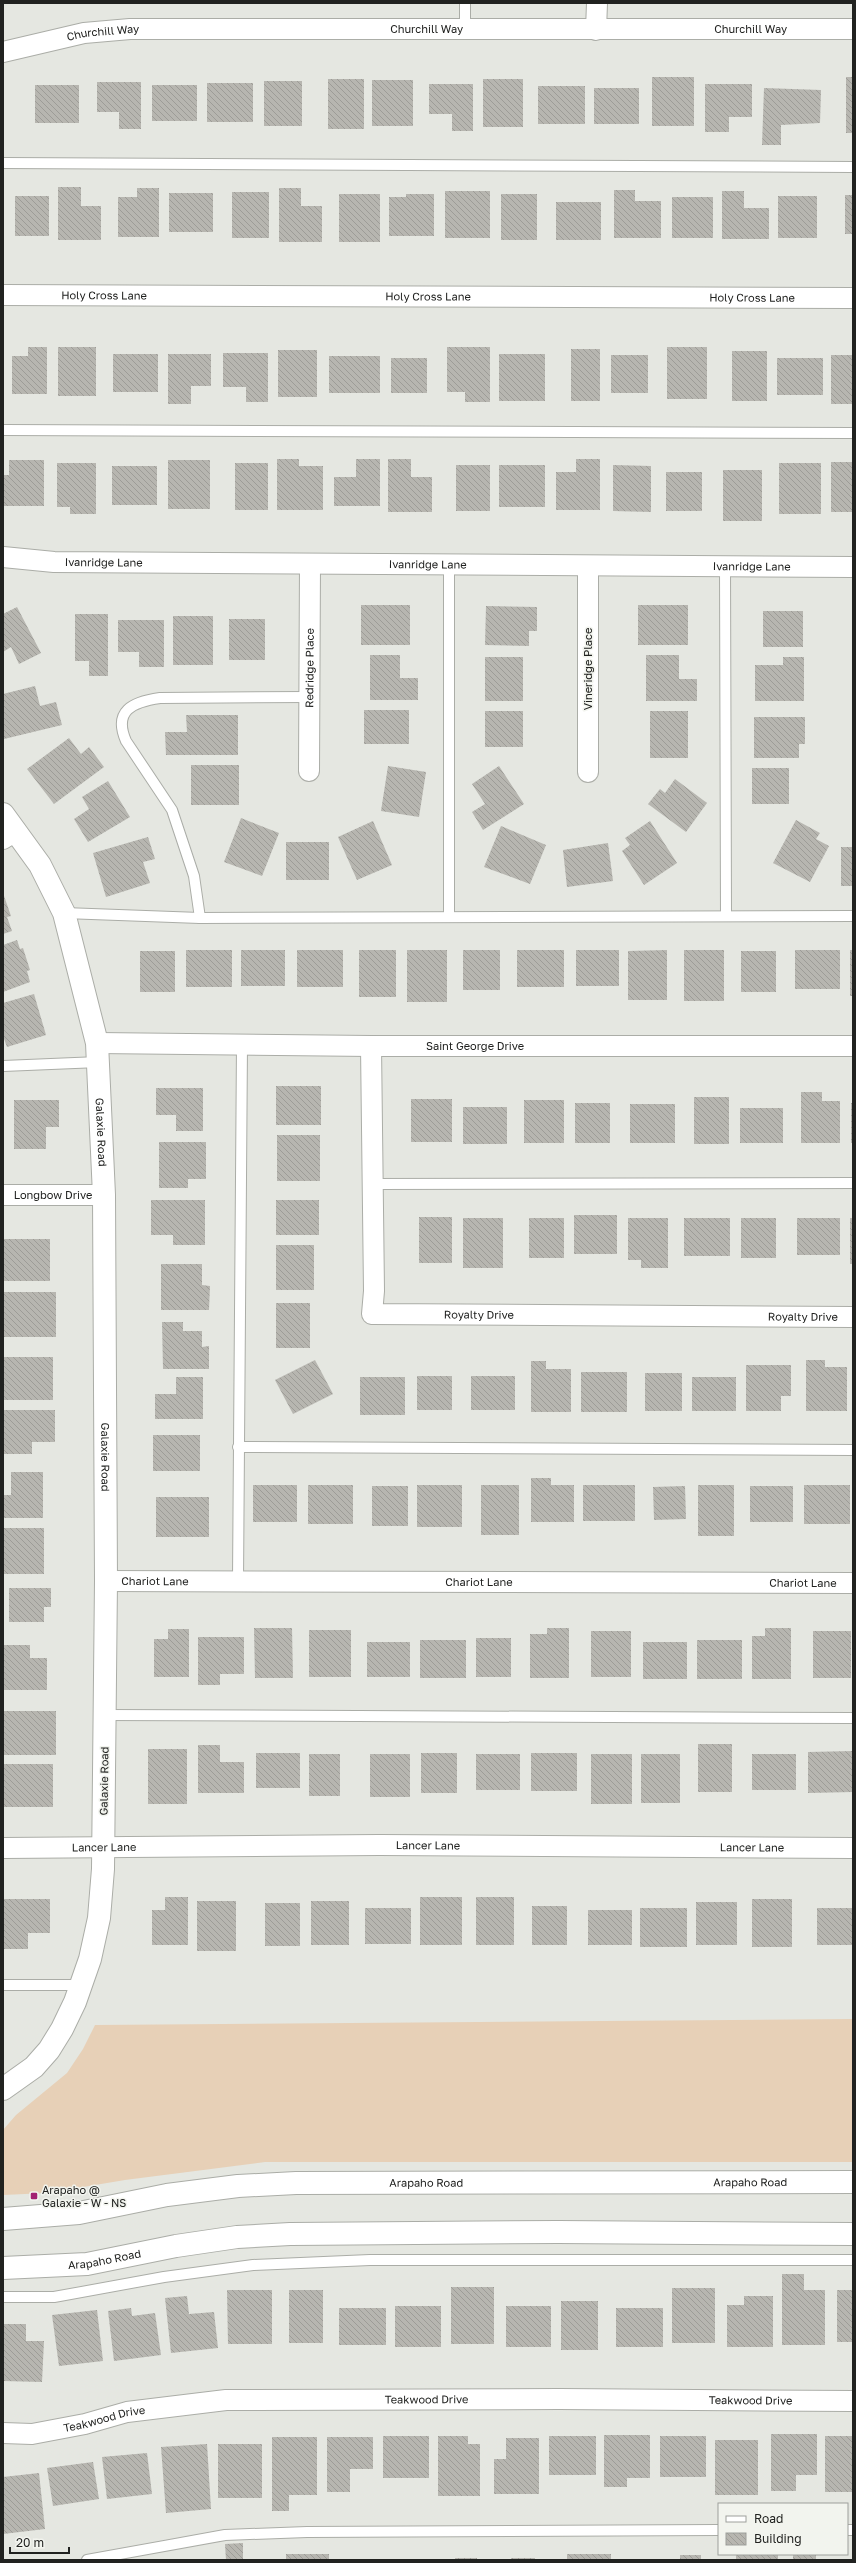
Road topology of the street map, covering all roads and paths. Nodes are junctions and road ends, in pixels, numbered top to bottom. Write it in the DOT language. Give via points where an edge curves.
graph roads {
  1 [pos="465,3"];
  2 [pos="597,3"];
  3 [pos="465,28"];
  4 [pos="853,29"];
  5 [pos="596,30"];
  6 [pos="3,52"];
  7 [pos="3,163"];
  8 [pos="853,167"];
  9 [pos="3,296"];
  10 [pos="853,298"];
  11 [pos="3,430"];
  12 [pos="853,433"];
  13 [pos="3,557"];
  14 [pos="310,564"];
  15 [pos="449,564"];
  16 [pos="588,566"];
  17 [pos="725,566"];
  18 [pos="853,567"];
  19 [pos="309,697"];
  20 [pos="309,771"];
  21 [pos="588,772"];
  22 [pos="7,828"];
  23 [pos="64,913"];
  24 [pos="726,916"];
  25 [pos="853,916"];
  26 [pos="449,917"];
  27 [pos="200,918"];
  28 [pos="242,1044"];
  29 [pos="372,1046"];
  30 [pos="853,1046"];
  31 [pos="98,1052"];
  32 [pos="3,1066"];
  33 [pos="853,1183"];
  34 [pos="372,1184"];
  35 [pos="3,1195"];
  36 [pos="104,1195"];
  37 [pos="853,1317"];
  38 [pos="238,1447"];
  39 [pos="853,1450"];
  40 [pos="238,1580"];
  41 [pos="106,1581"];
  42 [pos="853,1583"];
  43 [pos="104,1715"];
  44 [pos="853,1718"];
  45 [pos="103,1846"];
  46 [pos="3,1848"];
  47 [pos="853,1848"];
  48 [pos="3,1985"];
  49 [pos="81,1985"];
  50 [pos="3,2089"];
  51 [pos="853,2182"];
  52 [pos="3,2219"];
  53 [pos="853,2234"];
  54 [pos="853,2260"];
  55 [pos="3,2268"];
  56 [pos="3,2296"];
  57 [pos="853,2401"];
  58 [pos="3,2434"];
  59 [pos="718,2530"];
  60 [pos="87,2560"];
  1 -- 3 [label="lane"];
  2 -- 5 [label="street"];
  3 -- 5 [label="street, Churchill Way"];
  3 -- 6 [label="street, Churchill Way" via="130,29 84,34"];
  4 -- 5 [label="street, Churchill Way"];
  7 -- 8 [label="lane"];
  9 -- 10 [label="street, Holy Cross Lane"];
  11 -- 12 [label="lane"];
  13 -- 14 [label="street, Ivanridge Lane" via="54,562"];
  14 -- 15 [label="street, Ivanridge Lane"];
  14 -- 19 [label="street, Redridge Place"];
  15 -- 16 [label="street, Ivanridge Lane"];
  15 -- 26 [label="lane"];
  16 -- 17 [label="street, Ivanridge Lane"];
  16 -- 21 [label="street, Vineridge Place"];
  17 -- 18 [label="street, Ivanridge Lane"];
  17 -- 24 [label="lane"];
  19 -- 20 [label="street, Redridge Place"];
  19 -- 27 [label="lane" via="160,698 144,700 130,707 122,718 121,730 126,742 172,810 194,876"];
  22 -- 23 [label="main road, Galaxie Road" via="40,865"];
  23 -- 27 [label="lane"];
  23 -- 31 [label="main road, Galaxie Road"];
  24 -- 25 [label="lane"];
  24 -- 26 [label="lane"];
  26 -- 27 [label="lane"];
  28 -- 29 [label="street, Saint George Drive"];
  28 -- 31 [label="street, Saint George Drive"];
  28 -- 38 [label="lane"];
  29 -- 30 [label="street, Saint George Drive"];
  29 -- 34 [label="street, Royalty Drive"];
  31 -- 32 [label="lane"];
  31 -- 36 [label="main road, Galaxie Road"];
  33 -- 34 [label="lane"];
  34 -- 37 [label="street, Royalty Drive" via="372,1314"];
  35 -- 36 [label="street, Longbow Drive"];
  36 -- 41 [label="main road, Galaxie Road"];
  38 -- 39 [label="lane"];
  38 -- 40 [label="lane"];
  40 -- 41 [label="street, Chariot Lane"];
  40 -- 42 [label="street, Chariot Lane"];
  41 -- 43 [label="main road, Galaxie Road"];
  43 -- 44 [label="lane"];
  43 -- 45 [label="main road, Galaxie Road"];
  45 -- 46 [label="street, Lancer Lane"];
  45 -- 47 [label="street, Lancer Lane"];
  45 -- 49 [label="main road, Galaxie Road" via="99,1918"];
  48 -- 49 [label="lane"];
  49 -- 50 [label="main road, Galaxie Road" via="49,2050 34,2067"];
  51 -- 52 [label="main road, Arapaho Road" via="296,2183 238,2186 167,2196 79,2213"];
  53 -- 55 [label="main road, Arapaho Road" via="290,2234 237,2237 176,2246 87,2264"];
  54 -- 56 [label="lane" via="385,2260 276,2264 164,2277 54,2297"];
  57 -- 58 [label="street, Teakwood Drive" via="226,2400 127,2412 85,2424 32,2434"];
  59 -- 60 [label="lane" via="315,2532 225,2535"];
}
